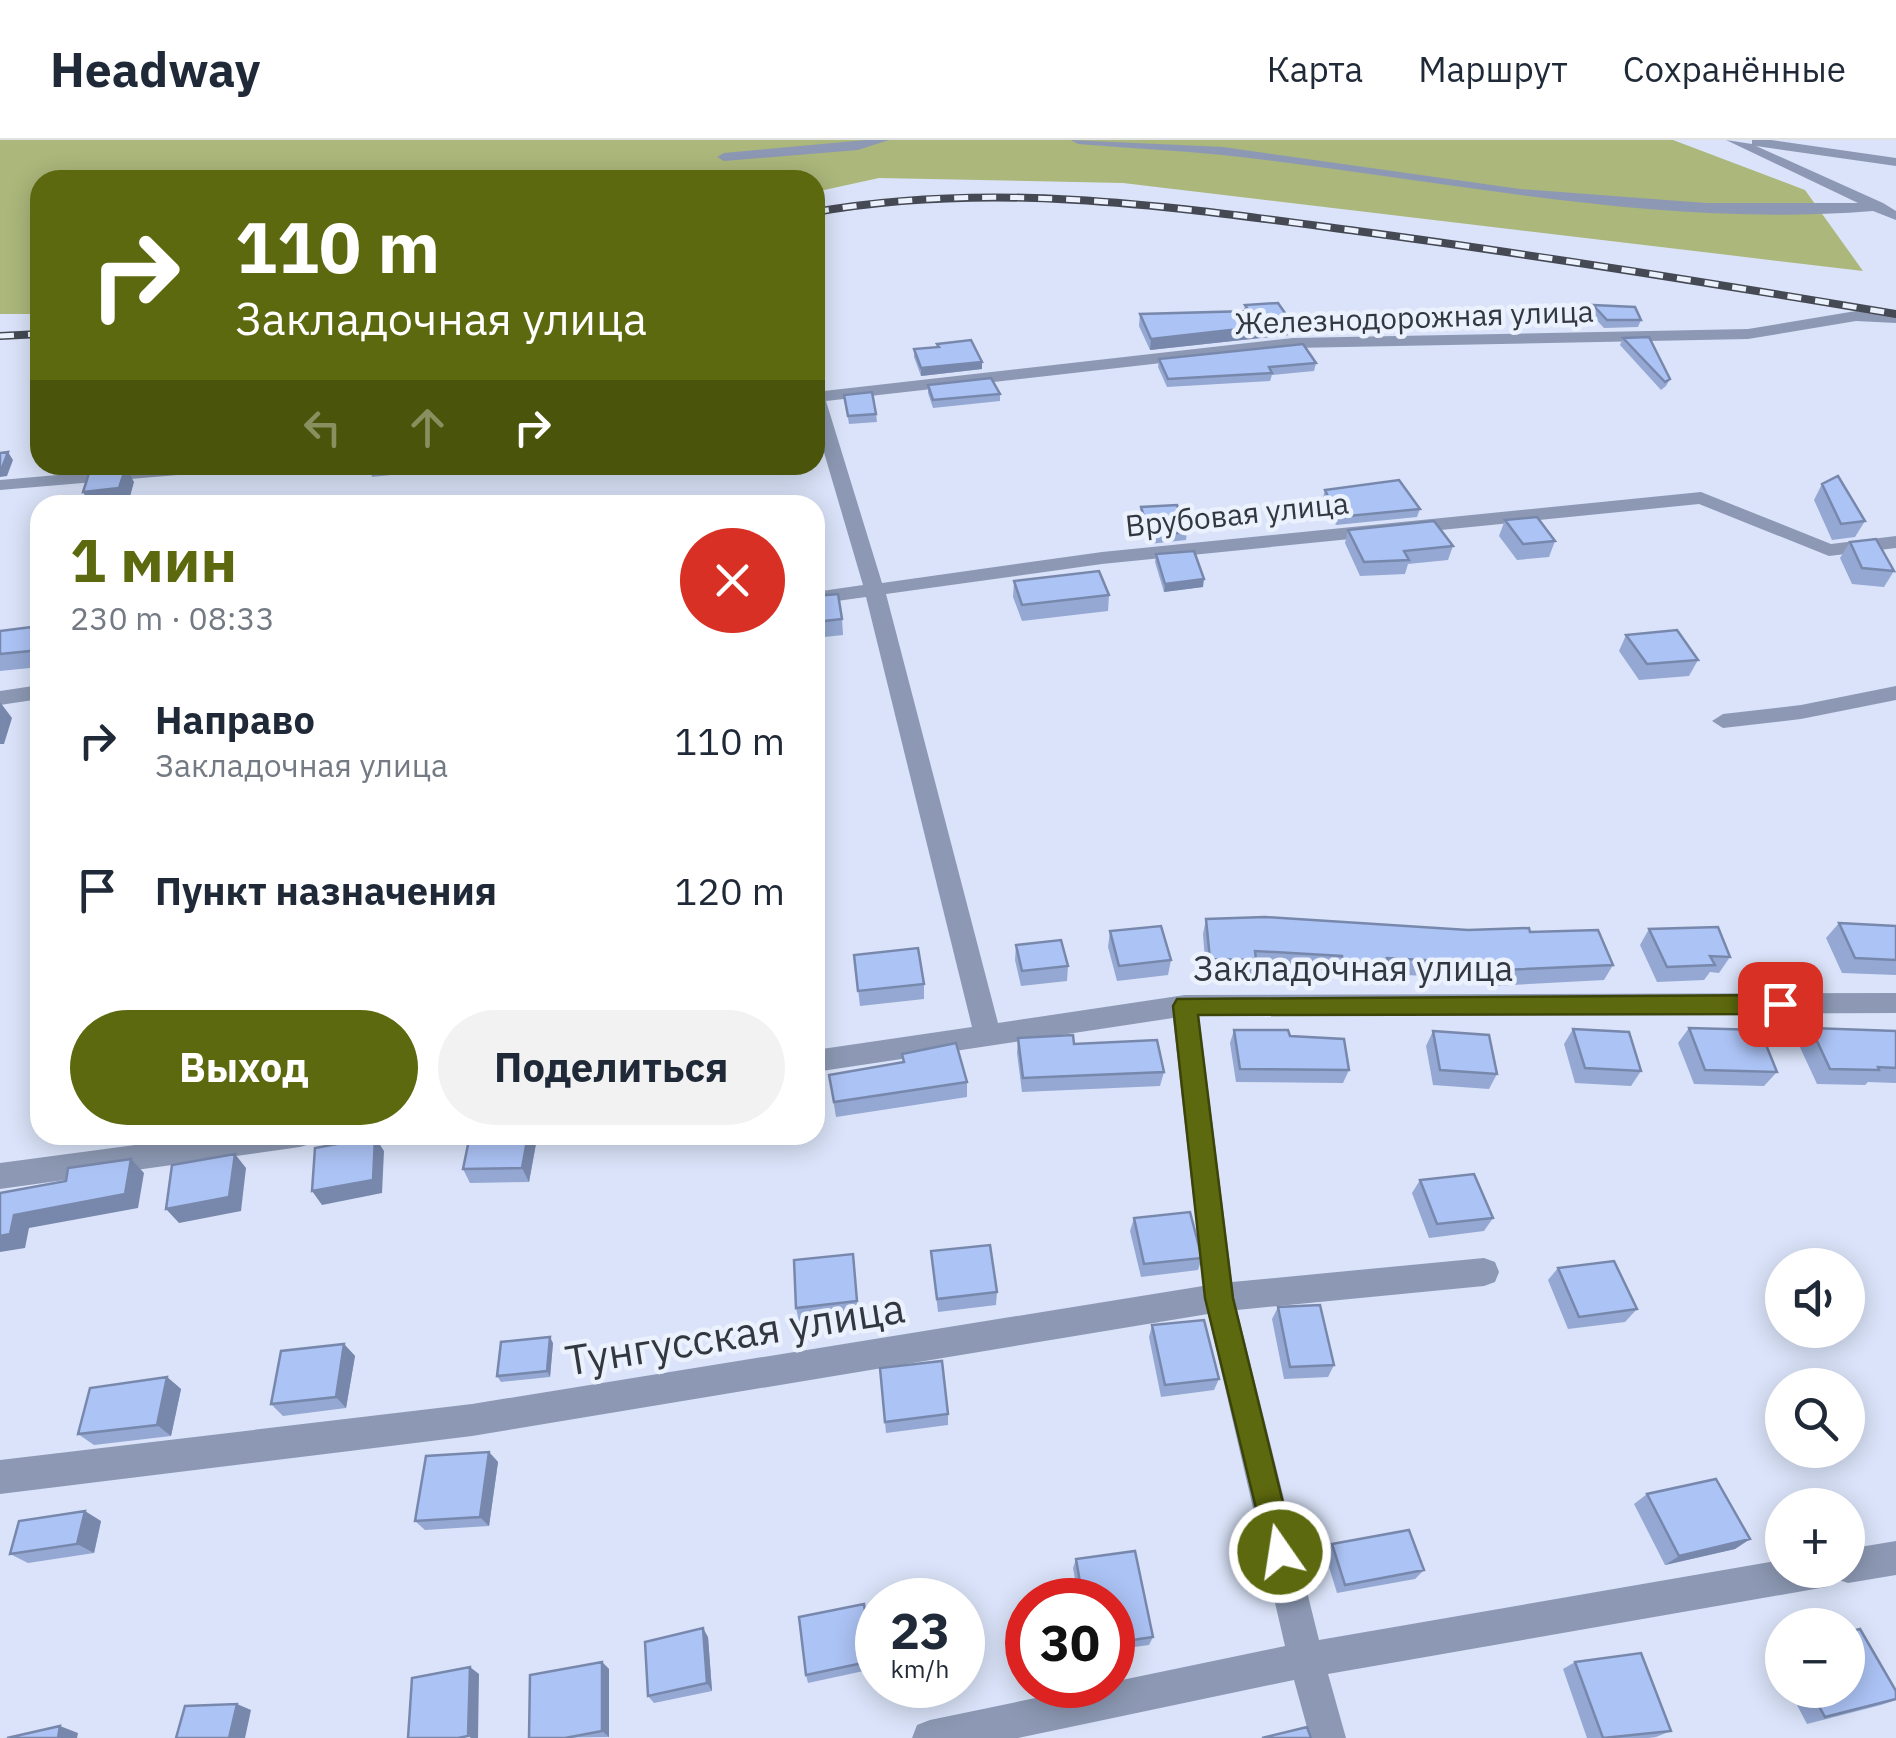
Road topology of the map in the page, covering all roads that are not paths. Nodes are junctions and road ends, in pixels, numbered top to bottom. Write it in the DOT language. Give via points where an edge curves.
graph roads {
  1 [pos="882,140"];
  2 [pos="1078,140"];
  3 [pos="1733,140"];
  4 [pos="1742,140"];
  5 [pos="724,157"];
  6 [pos="1896,162"];
  7 [pos="1878,206"];
  8 [pos="1896,216"];
  9 [pos="1896,318"];
  10 [pos="825,396"];
  11 [pos="825,427"];
  12 [pos="124,475"];
  13 [pos="0,486"];
  14 [pos="1896,542"];
  15 [pos="874,592"];
  16 [pos="825,597"];
  17 [pos="1896,693"];
  18 [pos="30,694"];
  19 [pos="0,698"];
  20 [pos="1723,721"];
  21 [pos="1896,1003"];
  22 [pos="1185,1006"];
  23 [pos="988,1036"];
  24 [pos="825,1060"];
  25 [pos="227,1145"];
  26 [pos="0,1176"];
  27 [pos="1484,1272"];
  28 [pos="1219,1298"];
  29 [pos="0,1476"];
  30 [pos="1896,1558"];
  31 [pos="1865,1563"];
  32 [pos="1765,1581"];
  33 [pos="1306,1660"];
  34 [pos="930,1738"];
  35 [pos="1328,1738"];
  1 -- 5 [label="street"];
  2 -- 7 [label="street" via="1223,151 1520,194 1706,207"];
  3 -- 7 [label="street"];
  4 -- 6 [label="street"];
  7 -- 8 [label="street"];
  9 -- 10 [label="street, Железнодорожная улица" via="1856,316 1748,334 1671,338 1293,343"];
  11 -- 15 [label="street"];
  12 -- 13 [label="street"];
  14 -- 15 [label="street, Врубовая улица" via="1829,550 1701,498 1102,558"];
  15 -- 16 [label="street, Врубовая улица"];
  15 -- 23 [label="street"];
  17 -- 20 [label="street"];
  18 -- 19 [label="street"];
  21 -- 22 [label="street, Закладочная улица"];
  22 -- 23 [label="street, Закладочная улица"];
  22 -- 28 [label="street"];
  23 -- 24 [label="street, Закладочная улица"];
  25 -- 26 [label="street"];
  27 -- 28 [label="street, Тунгусская улица"];
  28 -- 29 [label="street, Тунгусская улица" via="472,1420"];
  28 -- 33 [label="street"];
  30 -- 31 [label="street"];
  32 -- 33 [label="street"];
  33 -- 34 [label="street"];
  33 -- 35 [label="street"];
}
